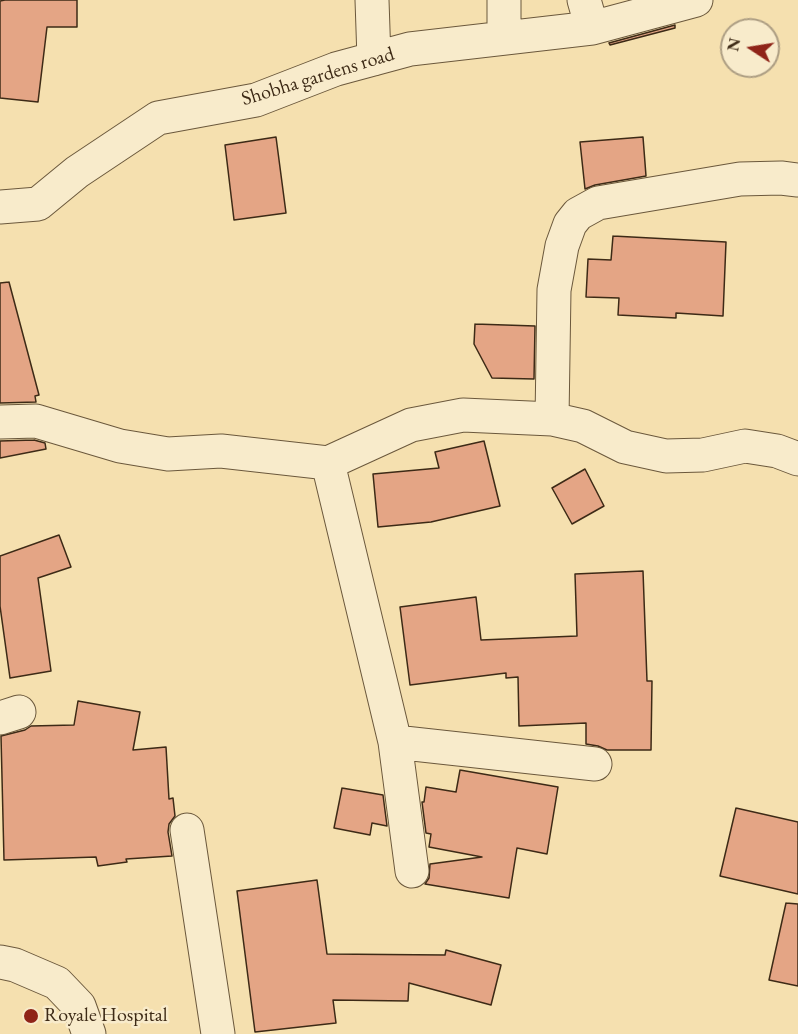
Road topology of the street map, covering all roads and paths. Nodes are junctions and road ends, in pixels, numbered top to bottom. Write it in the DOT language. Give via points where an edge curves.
graph roads {
  1 [pos="372,0"];
  2 [pos="504,0"];
  3 [pos="696,0"];
  4 [pos="588,14"];
  5 [pos="504,38"];
  6 [pos="374,59"];
  7 [pos="798,180"];
  8 [pos="0,207"];
  9 [pos="552,419"];
  10 [pos="0,422"];
  11 [pos="798,459"];
  12 [pos="328,463"];
  13 [pos="394,742"];
  14 [pos="596,764"];
  15 [pos="187,830"];
  16 [pos="412,871"];
  17 [pos="0,962"];
  18 [pos="89,1034"];
  19 [pos="218,1034"];
  1 -- 6 [label="street"];
  2 -- 5 [label="street"];
  3 -- 4 [label="street, Shobha gardens road"];
  4 -- 5 [label="street, Shobha gardens road"];
  5 -- 6 [label="street, Shobha gardens road" via="410,49"];
  6 -- 8 [label="street, Shobha gardens road" via="336,69 256,100 158,118 77,172 38,204"];
  7 -- 9 [label="street" via="740,179 598,203 578,214 562,246 554,290"];
  9 -- 11 [label="street" via="583,426 625,447 666,456 745,446"];
  9 -- 12 [label="street" via="463,415 411,426"];
  10 -- 12 [label="street" via="36,422 120,446 168,454 221,451"];
  12 -- 13 [label="street"];
  13 -- 14 [label="street"];
  13 -- 16 [label="street"];
  15 -- 19 [label="street"];
  17 -- 18 [label="street" via="57,982 79,1006"];
}
